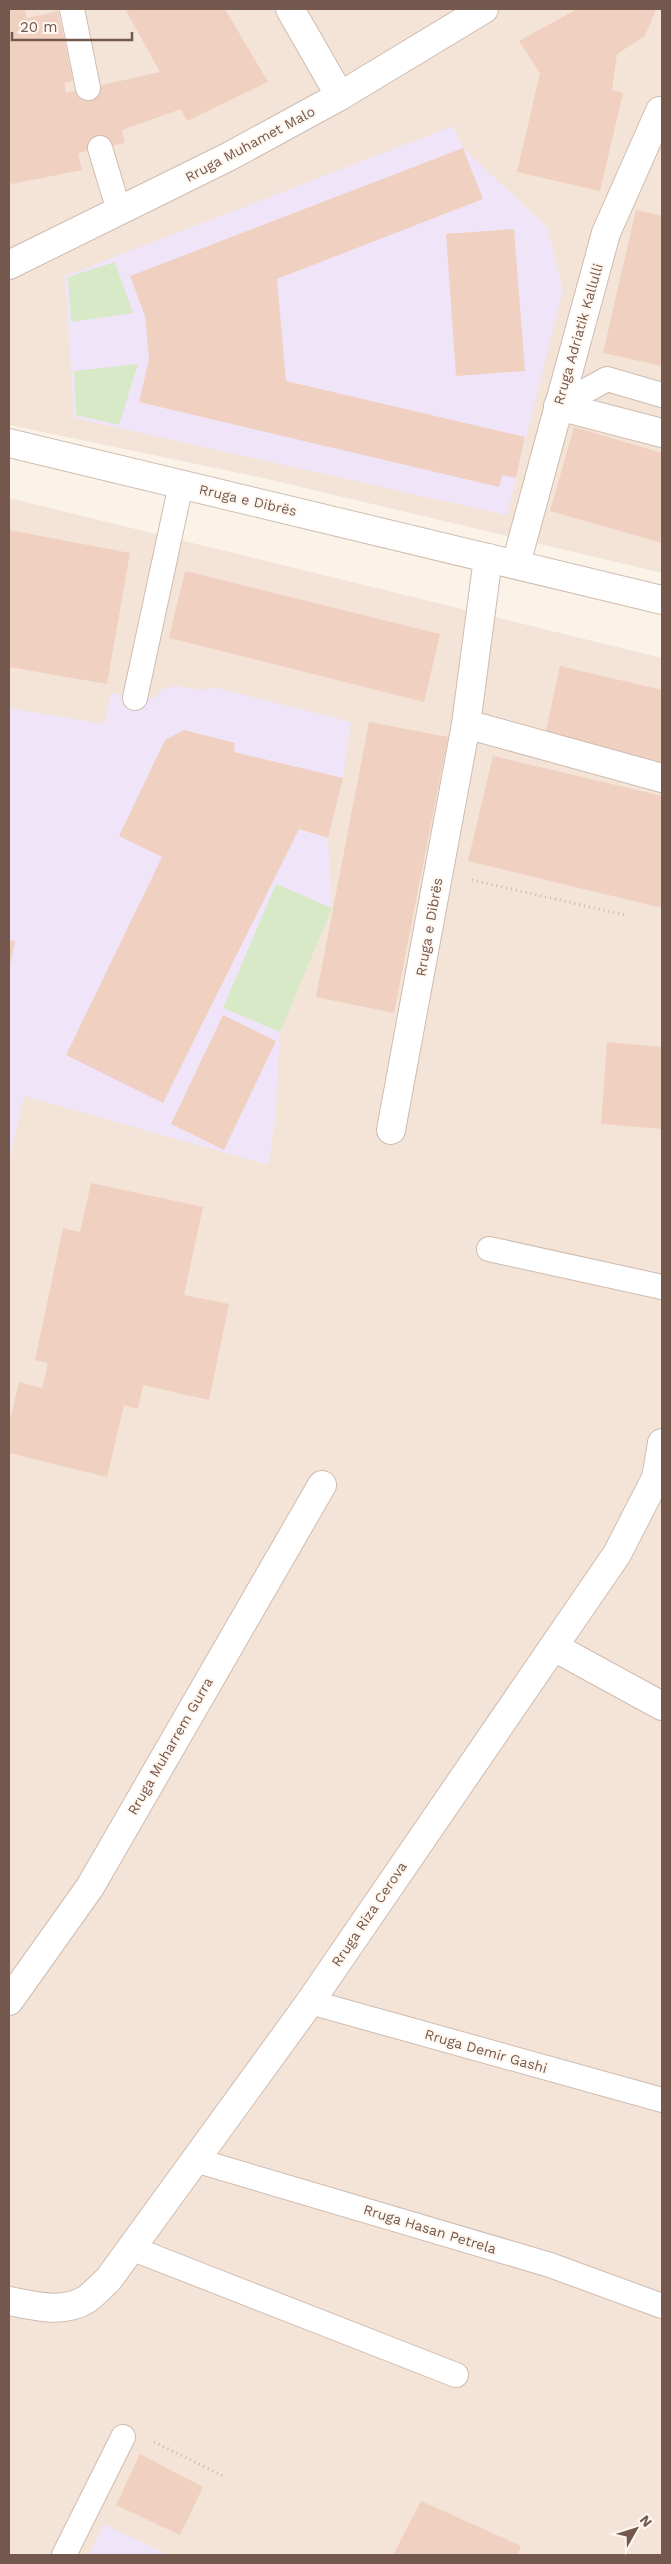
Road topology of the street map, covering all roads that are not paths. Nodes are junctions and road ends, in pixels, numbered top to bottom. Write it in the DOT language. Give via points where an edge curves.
graph roads {
  1 [pos="72,9"];
  2 [pos="290,9"];
  3 [pos="484,9"];
  4 [pos="88,88"];
  5 [pos="340,96"];
  6 [pos="661,111"];
  7 [pos="100,148"];
  8 [pos="119,211"];
  9 [pos="9,265"];
  10 [pos="662,395"];
  11 [pos="558,406"];
  12 [pos="662,434"];
  13 [pos="9,443"];
  14 [pos="181,484"];
  15 [pos="488,558"];
  16 [pos="516,564"];
  17 [pos="662,600"];
  18 [pos="135,698"];
  19 [pos="466,724"];
  20 [pos="662,778"];
  21 [pos="391,1130"];
  22 [pos="489,1249"];
  23 [pos="662,1286"];
  24 [pos="662,1442"];
  25 [pos="322,1485"];
  26 [pos="554,1647"];
  27 [pos="662,1706"];
  28 [pos="9,2001"];
  29 [pos="310,2002"];
  30 [pos="662,2100"];
  31 [pos="195,2160"];
  32 [pos="131,2248"];
  33 [pos="9,2301"];
  34 [pos="662,2306"];
  35 [pos="456,2375"];
  36 [pos="123,2437"];
  37 [pos="64,2555"];
  1 -- 4 [label="lane"];
  2 -- 5 [label="street"];
  3 -- 5 [label="street, Rruga Muhamet Malo"];
  5 -- 8 [label="street, Rruga Muhamet Malo"];
  6 -- 11 [label="street, Rruga Adriatik Kallulli" via="606,233"];
  7 -- 8 [label="lane"];
  8 -- 9 [label="street, Rruga Muhamet Malo"];
  10 -- 11 [label="lane" via="607,379"];
  11 -- 12 [label="street"];
  11 -- 16 [label="street, Rruga Adriatik Kallulli"];
  13 -- 14 [label="street, Rruga e Dibrës"];
  14 -- 15 [label="street, Rruga e Dibrës"];
  14 -- 18 [label="lane"];
  15 -- 16 [label="street, Rruga e Dibrës"];
  15 -- 19 [label="street, Rruga e Dibrës"];
  16 -- 17 [label="street, Rruga e Dibrës"];
  19 -- 20 [label="street"];
  19 -- 21 [label="street, Rruga e Dibrës"];
  22 -- 23 [label="lane"];
  24 -- 26 [label="street, Rruga Riza Cerova" via="656,1478 617,1554"];
  25 -- 28 [label="street, Rruga Muharrem Gurra" via="90,1887"];
  26 -- 27 [label="street"];
  26 -- 29 [label="street, Rruga Riza Cerova"];
  29 -- 30 [label="lane, Rruga Demir Gashi"];
  29 -- 31 [label="street, Rruga Riza Cerova"];
  31 -- 32 [label="street, Rruga Riza Cerova"];
  31 -- 34 [label="lane, Rruga Hasan Petrela" via="550,2265"];
  32 -- 33 [label="street, Rruga Riza Cerova" via="108,2280 86,2300 64,2308"];
  32 -- 35 [label="lane"];
  36 -- 37 [label="lane"];
}
